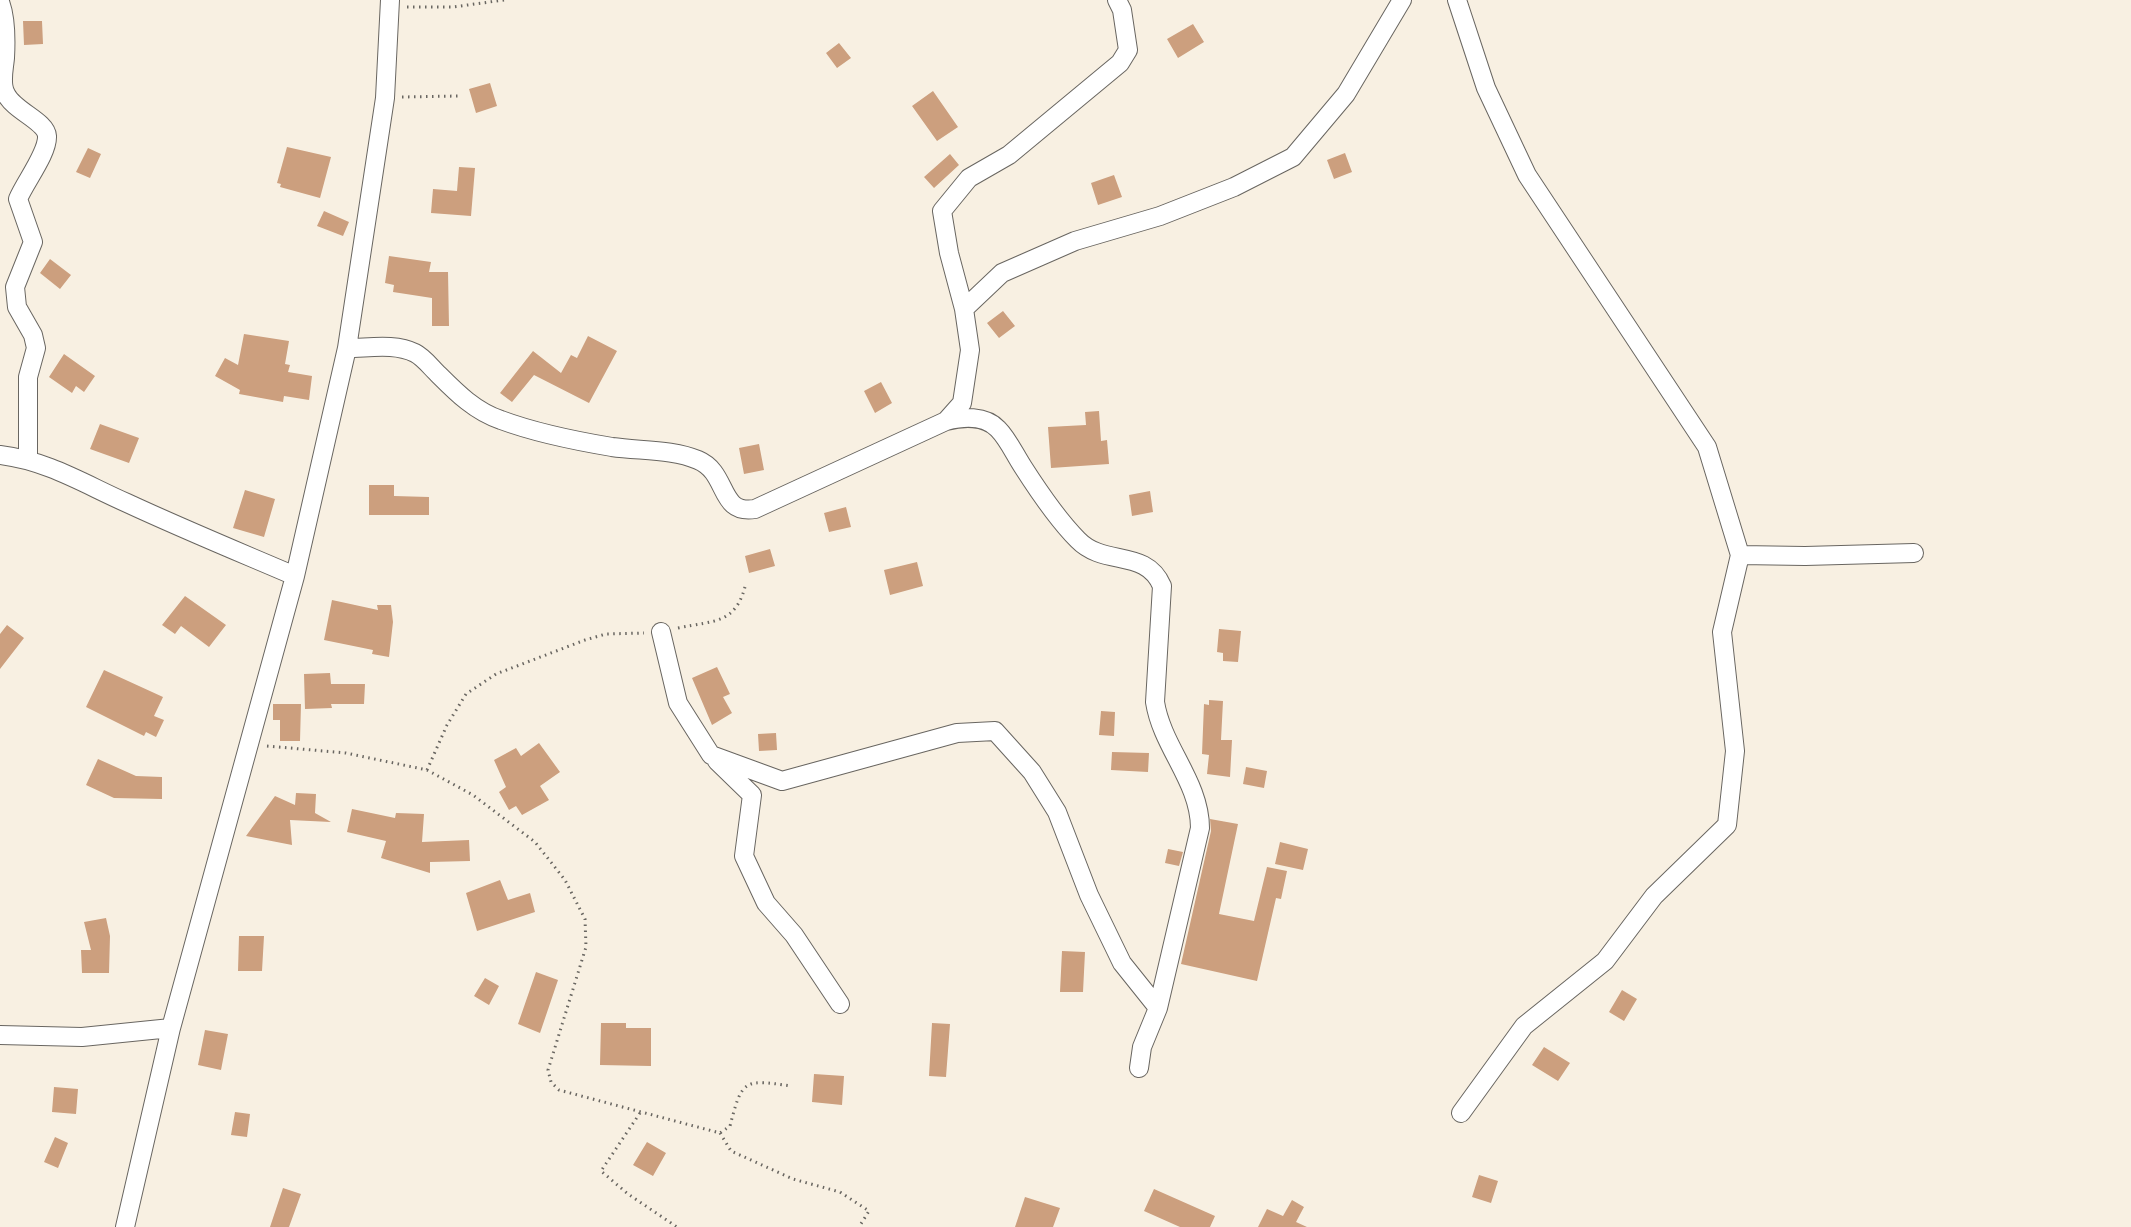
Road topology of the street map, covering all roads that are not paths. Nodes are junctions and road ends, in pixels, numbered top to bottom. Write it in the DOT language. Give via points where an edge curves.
graph roads {
  1 [pos="1116,0"];
  2 [pos="1402,0"];
  3 [pos="1457,0"];
  4 [pos="0,2"];
  5 [pos="390,4"];
  6 [pos="964,309"];
  7 [pos="347,348"];
  8 [pos="946,421"];
  9 [pos="0,455"];
  10 [pos="28,458"];
  11 [pos="1914,553"];
  12 [pos="1740,555"];
  13 [pos="295,576"];
  14 [pos="661,632"];
  15 [pos="711,756"];
  16 [pos="840,1004"];
  17 [pos="1158,1008"];
  18 [pos="171,1028"];
  19 [pos="0,1035"];
  20 [pos="1139,1068"];
  21 [pos="1461,1113"];
  22 [pos="125,1227"];
  1 -- 6 [label="street" via="1122,10 1128,50 1120,63 1009,155 969,178 942,211"];
  2 -- 6 [label="street" via="1346,94 1293,158 1160,216 1074,241 1002,273"];
  3 -- 12 [label="street" via="1486,88 1527,175 1707,447"];
  4 -- 10 [label="street" via="5,44 4,92 13,106 45,129 47,136 18,199 33,242 15,286 17,307 36,348 28,377"];
  5 -- 7 [label="street" via="385,98"];
  6 -- 8 [label="street" via="970,350 962,403"];
  7 -- 8 [label="street" via="397,347 417,354 480,411 524,428 612,447 691,457 715,472 733,506 742,511 755,509"];
  7 -- 13 [label="street"];
  8 -- 17 [label="street" via="962,417 998,428 1035,486 1078,541 1093,552 1147,564 1162,586 1155,702 1158,718 1195,794 1200,828"];
  9 -- 10 [label="street"];
  10 -- 13 [label="street"];
  11 -- 12 [label="street"];
  12 -- 21 [label="street" via="1722,632 1735,751 1727,825 1654,896 1605,961 1524,1026"];
  13 -- 18 [label="street"];
  14 -- 15 [label="street" via="678,703"];
  15 -- 16 [label="street" via="752,795 744,856 766,903 794,935"];
  15 -- 17 [label="street" via="782,781 957,733 995,731 1032,772 1057,812 1089,895 1122,963"];
  17 -- 20 [label="street" via="1142,1047"];
  18 -- 19 [label="street" via="82,1037"];
  18 -- 22 [label="street"];
}
